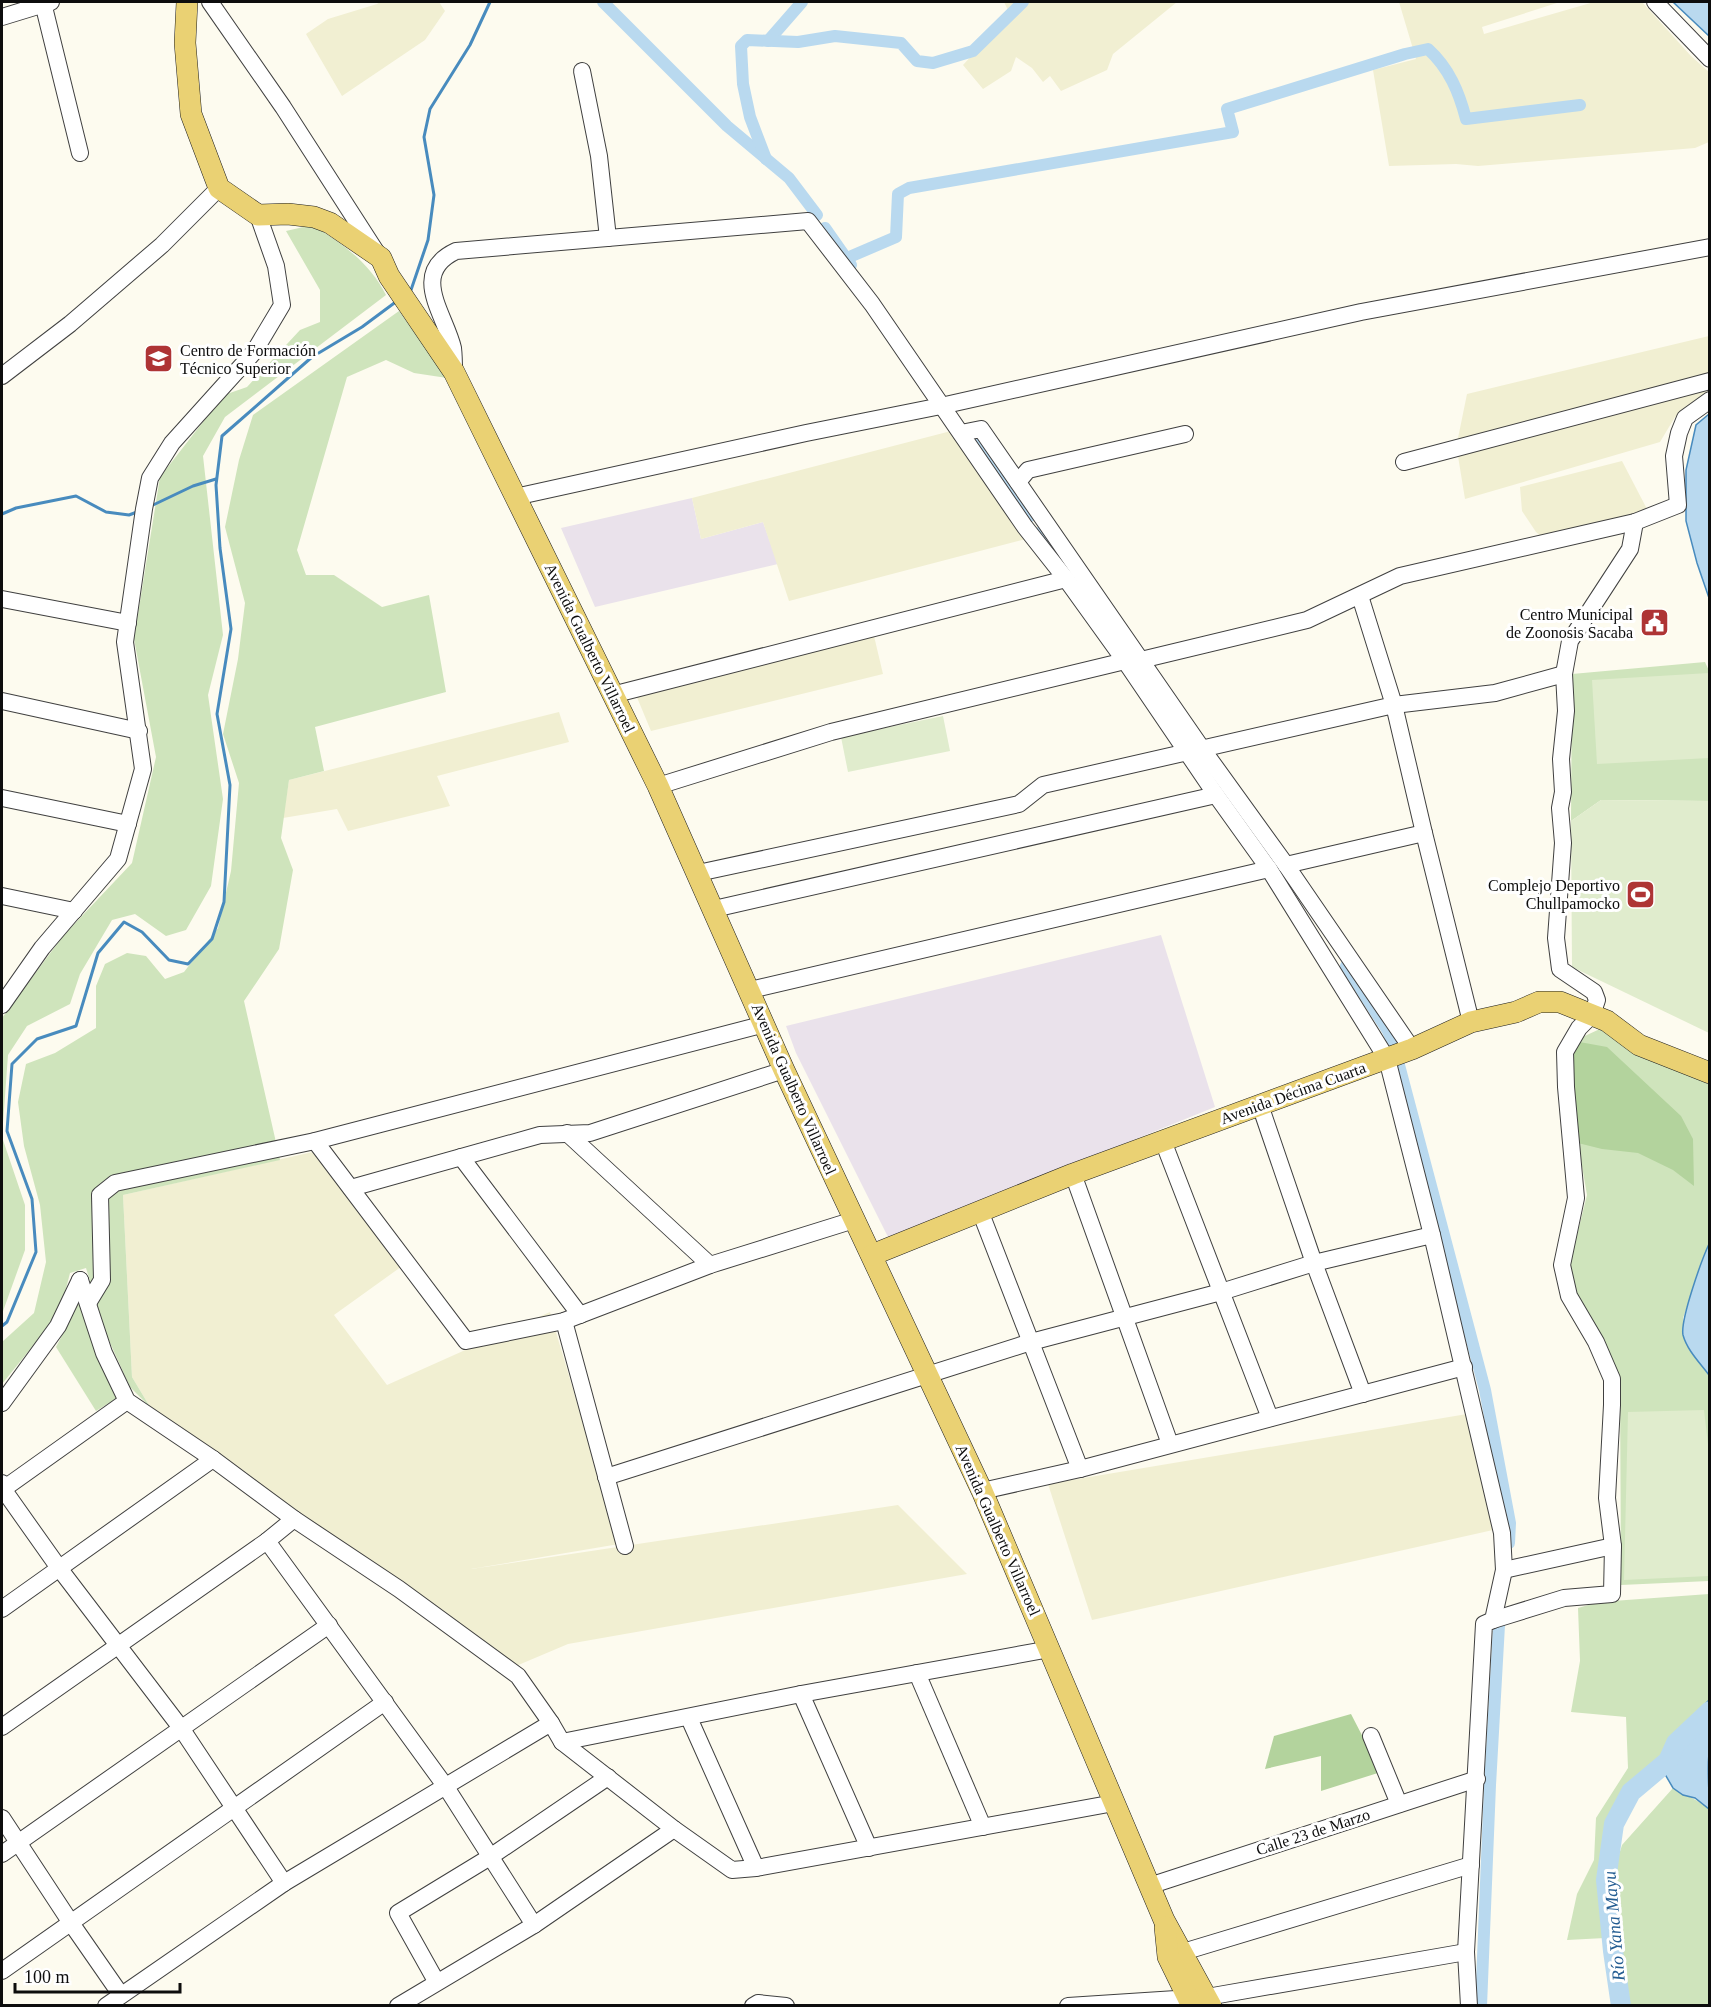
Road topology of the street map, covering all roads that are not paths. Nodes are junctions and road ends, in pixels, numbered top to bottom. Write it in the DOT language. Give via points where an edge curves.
graph roads {
  1 [pos="47,2"];
  2 [pos="187,2"];
  3 [pos="210,2"];
  4 [pos="1655,2"];
  5 [pos="2,17"];
  6 [pos="1710,59"];
  7 [pos="582,71"];
  8 [pos="80,153"];
  9 [pos="219,188"];
  10 [pos="258,215"];
  11 [pos="608,238"];
  12 [pos="1710,247"];
  13 [pos="385,267"];
  14 [pos="454,372"];
  15 [pos="2,376"];
  16 [pos="1710,381"];
  17 [pos="1710,400"];
  18 [pos="941,406"];
  19 [pos="961,433"];
  20 [pos="1185,434"];
  21 [pos="1404,462"];
  22 [pos="1018,482"];
  23 [pos="515,497"];
  24 [pos="1635,522"];
  25 [pos="1066,579"];
  26 [pos="1360,596"];
  27 [pos="2,599"];
  28 [pos="128,623"];
  29 [pos="1133,660"];
  30 [pos="1564,674"];
  31 [pos="612,695"];
  32 [pos="2,701"];
  33 [pos="1394,705"];
  34 [pos="139,731"];
  35 [pos="1195,752"];
  36 [pos="658,786"];
  37 [pos="1216,795"];
  38 [pos="2,798"];
  39 [pos="128,824"];
  40 [pos="1424,833"];
  41 [pos="1286,865"];
  42 [pos="1269,869"];
  43 [pos="698,873"];
  44 [pos="2,896"];
  45 [pos="714,909"];
  46 [pos="74,911"];
  47 [pos="750,990"];
  48 [pos="3,999"];
  49 [pos="1592,1015"];
  50 [pos="1471,1022"];
  51 [pos="765,1024"];
  52 [pos="1412,1049"];
  53 [pos="1387,1059"];
  54 [pos="784,1070"];
  55 [pos="1710,1073"];
  56 [pos="1260,1105"];
  57 [pos="567,1133"];
  58 [pos="315,1141"];
  59 [pos="1163,1141"];
  60 [pos="461,1157"];
  61 [pos="1073,1174"];
  62 [pos="351,1188"];
  63 [pos="980,1211"];
  64 [pos="854,1220"];
  65 [pos="1432,1235"];
  66 [pos="872,1254"];
  67 [pos="1314,1263"];
  68 [pos="710,1265"];
  69 [pos="1221,1292"];
  70 [pos="88,1303"];
  71 [pos="572,1318"];
  72 [pos="1125,1318"];
  73 [pos="1031,1342"];
  74 [pos="1464,1367"];
  75 [pos="928,1373"];
  76 [pos="1363,1394"];
  77 [pos="127,1401"];
  78 [pos="2,1403"];
  79 [pos="1270,1418"];
  80 [pos="1170,1444"];
  81 [pos="213,1459"];
  82 [pos="1080,1469"];
  83 [pos="606,1477"];
  84 [pos="2,1487"];
  85 [pos="982,1491"];
  86 [pos="294,1519"];
  87 [pos="267,1541"];
  88 [pos="625,1546"];
  89 [pos="1613,1546"];
  90 [pos="59,1568"];
  91 [pos="1504,1570"];
  92 [pos="2,1609"];
  93 [pos="1493,1620"];
  94 [pos="329,1625"];
  95 [pos="117,1645"];
  96 [pos="1050,1649"];
  97 [pos="917,1673"];
  98 [pos="801,1694"];
  99 [pos="385,1702"];
  100 [pos="689,1718"];
  101 [pos="551,1723"];
  102 [pos="2,1727"];
  103 [pos="181,1728"];
  104 [pos="1371,1736"];
  105 [pos="562,1742"];
  106 [pos="608,1777"];
  107 [pos="1477,1779"];
  108 [pos="446,1787"];
  109 [pos="1114,1803"];
  110 [pos="1399,1804"];
  111 [pos="236,1808"];
  112 [pos="2,1818"];
  113 [pos="983,1827"];
  114 [pos="674,1828"];
  115 [pos="17,1843"];
  116 [pos="869,1848"];
  117 [pos="2,1854"];
  118 [pos="490,1857"];
  119 [pos="1471,1864"];
  120 [pos="756,1868"];
  121 [pos="284,1883"];
  122 [pos="1149,1886"];
  123 [pos="1164,1920"];
  124 [pos="71,1923"];
  125 [pos="534,1925"];
  126 [pos="1183,1952"];
  127 [pos="1466,1952"];
  128 [pos="2,1971"];
  129 [pos="436,1981"];
  130 [pos="121,1995"];
  131 [pos="1199,2001"];
  132 [pos="105,2006"];
  133 [pos="398,2006"];
  134 [pos="753,2006"];
  135 [pos="786,2006"];
  136 [pos="1068,2006"];
  137 [pos="1469,2006"];
  1 -- 5 [label="street"];
  1 -- 8 [label="street"];
  2 -- 9 [label="main road" via="185,43 191,114"];
  3 -- 13 [label="street" via="283,107"];
  4 -- 6 [label="street"];
  7 -- 11 [label="street"];
  9 -- 10 [label="main road"];
  9 -- 15 [label="street" via="162,245"];
  10 -- 13 [label="main road" via="288,214 330,223"];
  10 -- 28 [label="street" via="276,266 282,305 254,352 172,443 150,478"];
  11 -- 14 [label="street" via="456,251 445,256 432,276 432,287 453,349"];
  11 -- 18 [label="street" via="808,221 872,304"];
  12 -- 18 [label="street" via="1361,312"];
  13 -- 14 [label="main road, Avenida Gualberto Villarroel"];
  14 -- 23 [label="main road, Avenida Gualberto Villarroel"];
  16 -- 21 [label="street"];
  17 -- 24 [label="street" via="1684,418 1679,433 1674,456 1678,505"];
  18 -- 19 [label="street"];
  18 -- 23 [label="street"];
  19 -- 22 [label="street" via="981,429"];
  19 -- 25 [label="street"];
  20 -- 22 [label="street" via="1028,470"];
  22 -- 29 [label="street"];
  23 -- 31 [label="main road, Avenida Gualberto Villarroel"];
  24 -- 26 [label="street" via="1400,576"];
  24 -- 30 [label="street" via="1630,549 1570,641"];
  25 -- 29 [label="street"];
  25 -- 31 [label="street"];
  26 -- 29 [label="street" via="1307,620"];
  26 -- 33 [label="street"];
  27 -- 28 [label="street"];
  28 -- 34 [label="street" via="125,642"];
  29 -- 35 [label="street"];
  29 -- 36 [label="street" via="831,732"];
  30 -- 33 [label="street" via="1496,693"];
  30 -- 49 [label="street" via="1566,711 1560,808 1563,843 1556,938 1560,969 1594,992 1597,1000"];
  31 -- 36 [label="main road, Avenida Gualberto Villarroel"];
  32 -- 34 [label="street"];
  33 -- 35 [label="street"];
  33 -- 40 [label="street"];
  34 -- 39 [label="street" via="143,769"];
  35 -- 37 [label="street"];
  35 -- 41 [label="street"];
  35 -- 43 [label="street" via="1043,785 1019,804"];
  36 -- 43 [label="main road, Avenida Gualberto Villarroel"];
  37 -- 42 [label="street"];
  37 -- 45 [label="street"];
  38 -- 39 [label="street"];
  39 -- 46 [label="street" via="118,859"];
  40 -- 41 [label="street"];
  40 -- 50 [label="street"];
  41 -- 52 [label="street"];
  42 -- 47 [label="street"];
  42 -- 53 [label="street"];
  43 -- 45 [label="main road, Avenida Gualberto Villarroel"];
  44 -- 46 [label="street"];
  45 -- 47 [label="main road, Avenida Gualberto Villarroel"];
  46 -- 48 [label="street"];
  47 -- 51 [label="main road, Avenida Gualberto Villarroel"];
  49 -- 50 [label="main road, Avenida Décima Cuarta" via="1560,1002 1539,1002 1516,1012"];
  49 -- 55 [label="main road, Avenida Décima Cuarta" via="1639,1044"];
  49 -- 89 [label="street" via="1565,1052 1576,1198 1562,1265 1569,1296 1612,1379 1607,1498"];
  50 -- 52 [label="main road, Avenida Décima Cuarta"];
  51 -- 54 [label="main road, Avenida Gualberto Villarroel"];
  51 -- 58 [label="street"];
  52 -- 53 [label="main road, Avenida Décima Cuarta"];
  53 -- 56 [label="main road, Avenida Décima Cuarta"];
  53 -- 65 [label="street"];
  54 -- 57 [label="street" via="590,1132"];
  54 -- 64 [label="main road, Avenida Gualberto Villarroel"];
  56 -- 59 [label="main road, Avenida Décima Cuarta"];
  56 -- 67 [label="street"];
  57 -- 60 [label="street" via="540,1135"];
  57 -- 68 [label="street"];
  58 -- 62 [label="street"];
  58 -- 70 [label="street" via="115,1183 100,1195 102,1280"];
  59 -- 61 [label="main road, Avenida Décima Cuarta"];
  59 -- 69 [label="street"];
  60 -- 62 [label="street"];
  60 -- 71 [label="street"];
  61 -- 63 [label="main road, Avenida Décima Cuarta"];
  61 -- 72 [label="street"];
  62 -- 71 [label="street" via="466,1341"];
  63 -- 66 [label="main road, Avenida Décima Cuarta"];
  63 -- 73 [label="street"];
  64 -- 66 [label="main road, Avenida Gualberto Villarroel"];
  64 -- 68 [label="street"];
  65 -- 67 [label="street"];
  65 -- 74 [label="street"];
  66 -- 75 [label="main road, Avenida Gualberto Villarroel"];
  67 -- 69 [label="street"];
  67 -- 76 [label="street"];
  68 -- 71 [label="street"];
  69 -- 72 [label="street"];
  69 -- 79 [label="street"];
  70 -- 77 [label="street" via="104,1353"];
  70 -- 78 [label="street" via="80,1280 58,1326"];
  71 -- 83 [label="street"];
  72 -- 73 [label="street"];
  72 -- 80 [label="street"];
  73 -- 75 [label="street"];
  73 -- 82 [label="street"];
  74 -- 76 [label="street"];
  74 -- 91 [label="street" via="1502,1533"];
  75 -- 83 [label="street"];
  75 -- 85 [label="main road, Avenida Gualberto Villarroel"];
  76 -- 79 [label="street"];
  77 -- 81 [label="street"];
  77 -- 84 [label="street"];
  79 -- 80 [label="street"];
  80 -- 82 [label="street"];
  81 -- 86 [label="street"];
  81 -- 90 [label="street"];
  82 -- 85 [label="street"];
  83 -- 88 [label="street"];
  84 -- 90 [label="street"];
  85 -- 96 [label="main road, Avenida Gualberto Villarroel"];
  86 -- 87 [label="street"];
  86 -- 101 [label="street" via="519,1676"];
  87 -- 94 [label="street"];
  87 -- 95 [label="street"];
  89 -- 91 [label="street"];
  89 -- 93 [label="street" via="1612,1594 1564,1598"];
  90 -- 92 [label="street"];
  90 -- 95 [label="street"];
  91 -- 93 [label="street"];
  93 -- 107 [label="street" via="1484,1624"];
  94 -- 99 [label="street"];
  94 -- 103 [label="street"];
  95 -- 102 [label="street"];
  95 -- 103 [label="street"];
  96 -- 97 [label="street"];
  96 -- 109 [label="main road, Avenida Gualberto Villarroel"];
  97 -- 98 [label="street"];
  97 -- 113 [label="street"];
  98 -- 100 [label="street"];
  98 -- 116 [label="street"];
  99 -- 108 [label="street"];
  99 -- 111 [label="street"];
  100 -- 105 [label="street"];
  100 -- 120 [label="street"];
  101 -- 105 [label="street"];
  101 -- 108 [label="street"];
  103 -- 111 [label="street"];
  103 -- 115 [label="street"];
  104 -- 110 [label="street"];
  105 -- 106 [label="street"];
  106 -- 114 [label="street"];
  106 -- 118 [label="street"];
  107 -- 110 [label="street, Calle 23 de Marzo"];
  107 -- 119 [label="street"];
  108 -- 118 [label="street"];
  108 -- 121 [label="street"];
  109 -- 113 [label="street"];
  109 -- 122 [label="main road, Avenida Gualberto Villarroel"];
  110 -- 122 [label="street, Calle 23 de Marzo"];
  111 -- 121 [label="street"];
  111 -- 124 [label="street"];
  112 -- 115 [label="street"];
  113 -- 116 [label="street"];
  114 -- 120 [label="street" via="732,1870"];
  114 -- 125 [label="street"];
  115 -- 117 [label="street"];
  115 -- 124 [label="street"];
  116 -- 120 [label="street"];
  118 -- 125 [label="street"];
  118 -- 129 [label="street" via="398,1913"];
  119 -- 126 [label="street"];
  119 -- 127 [label="street"];
  121 -- 130 [label="street"];
  122 -- 123 [label="main road, Avenida Gualberto Villarroel"];
  123 -- 126 [label="main road, Avenida Gualberto Villarroel"];
  123 -- 131 [label="main road, Avenida Gualberto Villarroel" via="1168,1957"];
  124 -- 128 [label="street"];
  124 -- 130 [label="street"];
  125 -- 129 [label="street"];
  126 -- 131 [label="main road, Avenida Gualberto Villarroel"];
  127 -- 131 [label="street"];
  127 -- 137 [label="street"];
  129 -- 133 [label="street"];
  130 -- 132 [label="street"];
  131 -- 136 [label="street"];
  134 -- 135 [label="street"];
}
